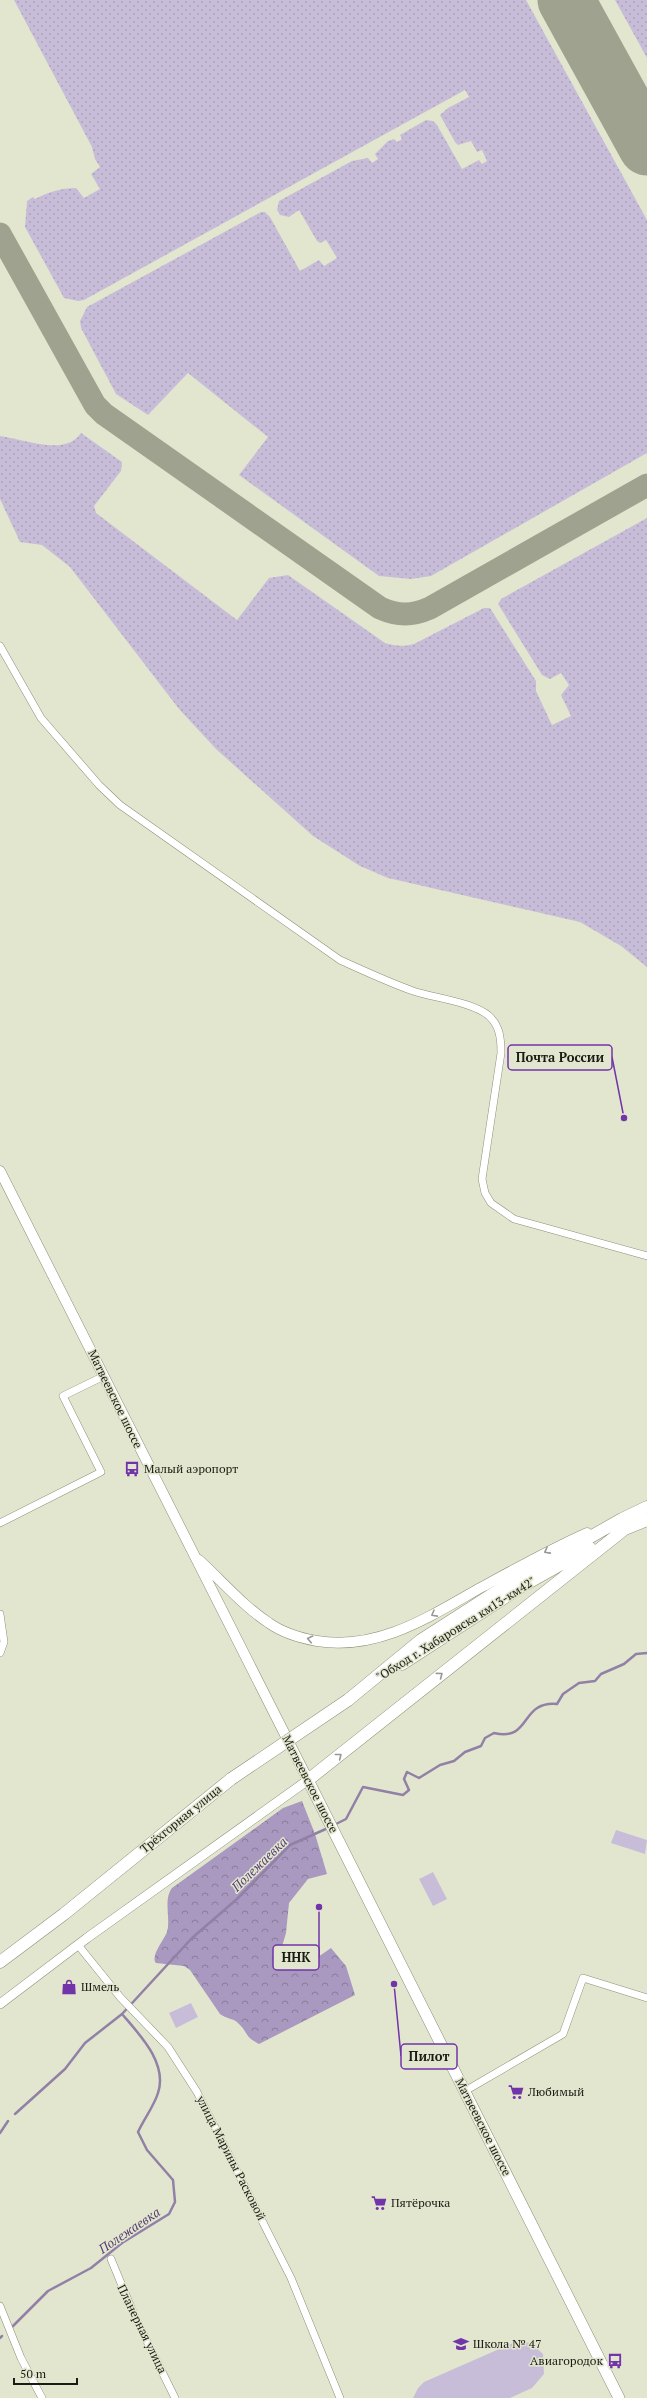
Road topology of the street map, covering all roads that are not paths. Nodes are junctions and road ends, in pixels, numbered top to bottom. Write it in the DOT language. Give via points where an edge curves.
graph roads {
  1 [pos="0,646"];
  2 [pos="0,1171"];
  3 [pos="647,1256"];
  4 [pos="104,1376"];
  5 [pos="647,1507"];
  6 [pos="647,1520"];
  7 [pos="0,1523"];
  8 [pos="624,1523"];
  9 [pos="194,1554"];
  10 [pos="0,1614"];
  11 [pos="0,1653"];
  12 [pos="368,1685"];
  13 [pos="308,1780"];
  14 [pos="78,1945"];
  15 [pos="0,1962"];
  16 [pos="647,1998"];
  17 [pos="0,2004"];
  18 [pos="465,2091"];
  19 [pos="111,2259"];
  20 [pos="0,2306"];
  21 [pos="42,2398"];
  22 [pos="175,2398"];
  23 [pos="340,2398"];
  24 [pos="619,2398"];
  1 -- 3 [label="street" via="42,718 99,785 142,822 340,960 374,976 474,1008 488,1015 497,1026 501,1038 501,1053 482,1179 484,1193 491,1203 514,1219"];
  2 -- 4 [label="main road, Матвеевское шоссе"];
  4 -- 7 [label="street" via="63,1396 101,1472"];
  4 -- 9 [label="main road, Матвеевское шоссе"];
  5 -- 8 [label="highway, \"Обход г. Хабаровска км13-км42\""];
  6 -- 8 [label="highway, \"Обход г. Хабаровска км13-км42\""];
  8 -- 9 [label="main road, one-way" via="550,1549 395,1633 353,1643 333,1644 308,1639 287,1633 269,1623"];
  8 -- 12 [label="highway, \"Обход г. Хабаровска км13-км42\"" via="516,1579 421,1640"];
  13 -- 8 [label="highway, one-way"];
  9 -- 13 [label="main road, Матвеевское шоссе"];
  10 -- 11 [label="street" via="4,1642"];
  12 -- 15 [label="highway, Трёхгорная улица, bridge" via="231,1779 64,1914"];
  13 -- 14 [label="street"];
  13 -- 18 [label="main road, Матвеевское шоссе"];
  14 -- 17 [label="street"];
  14 -- 23 [label="street, улица Марины Расковой" via="120,1997 168,2047 216,2126 298,2295"];
  16 -- 18 [label="street" via="583,1978 563,2034"];
  18 -- 24 [label="main road, Матвеевское шоссе"];
  19 -- 22 [label="street, Планерная улица" via="135,2317"];
  20 -- 21 [label="street" via="21,2358"];
}
